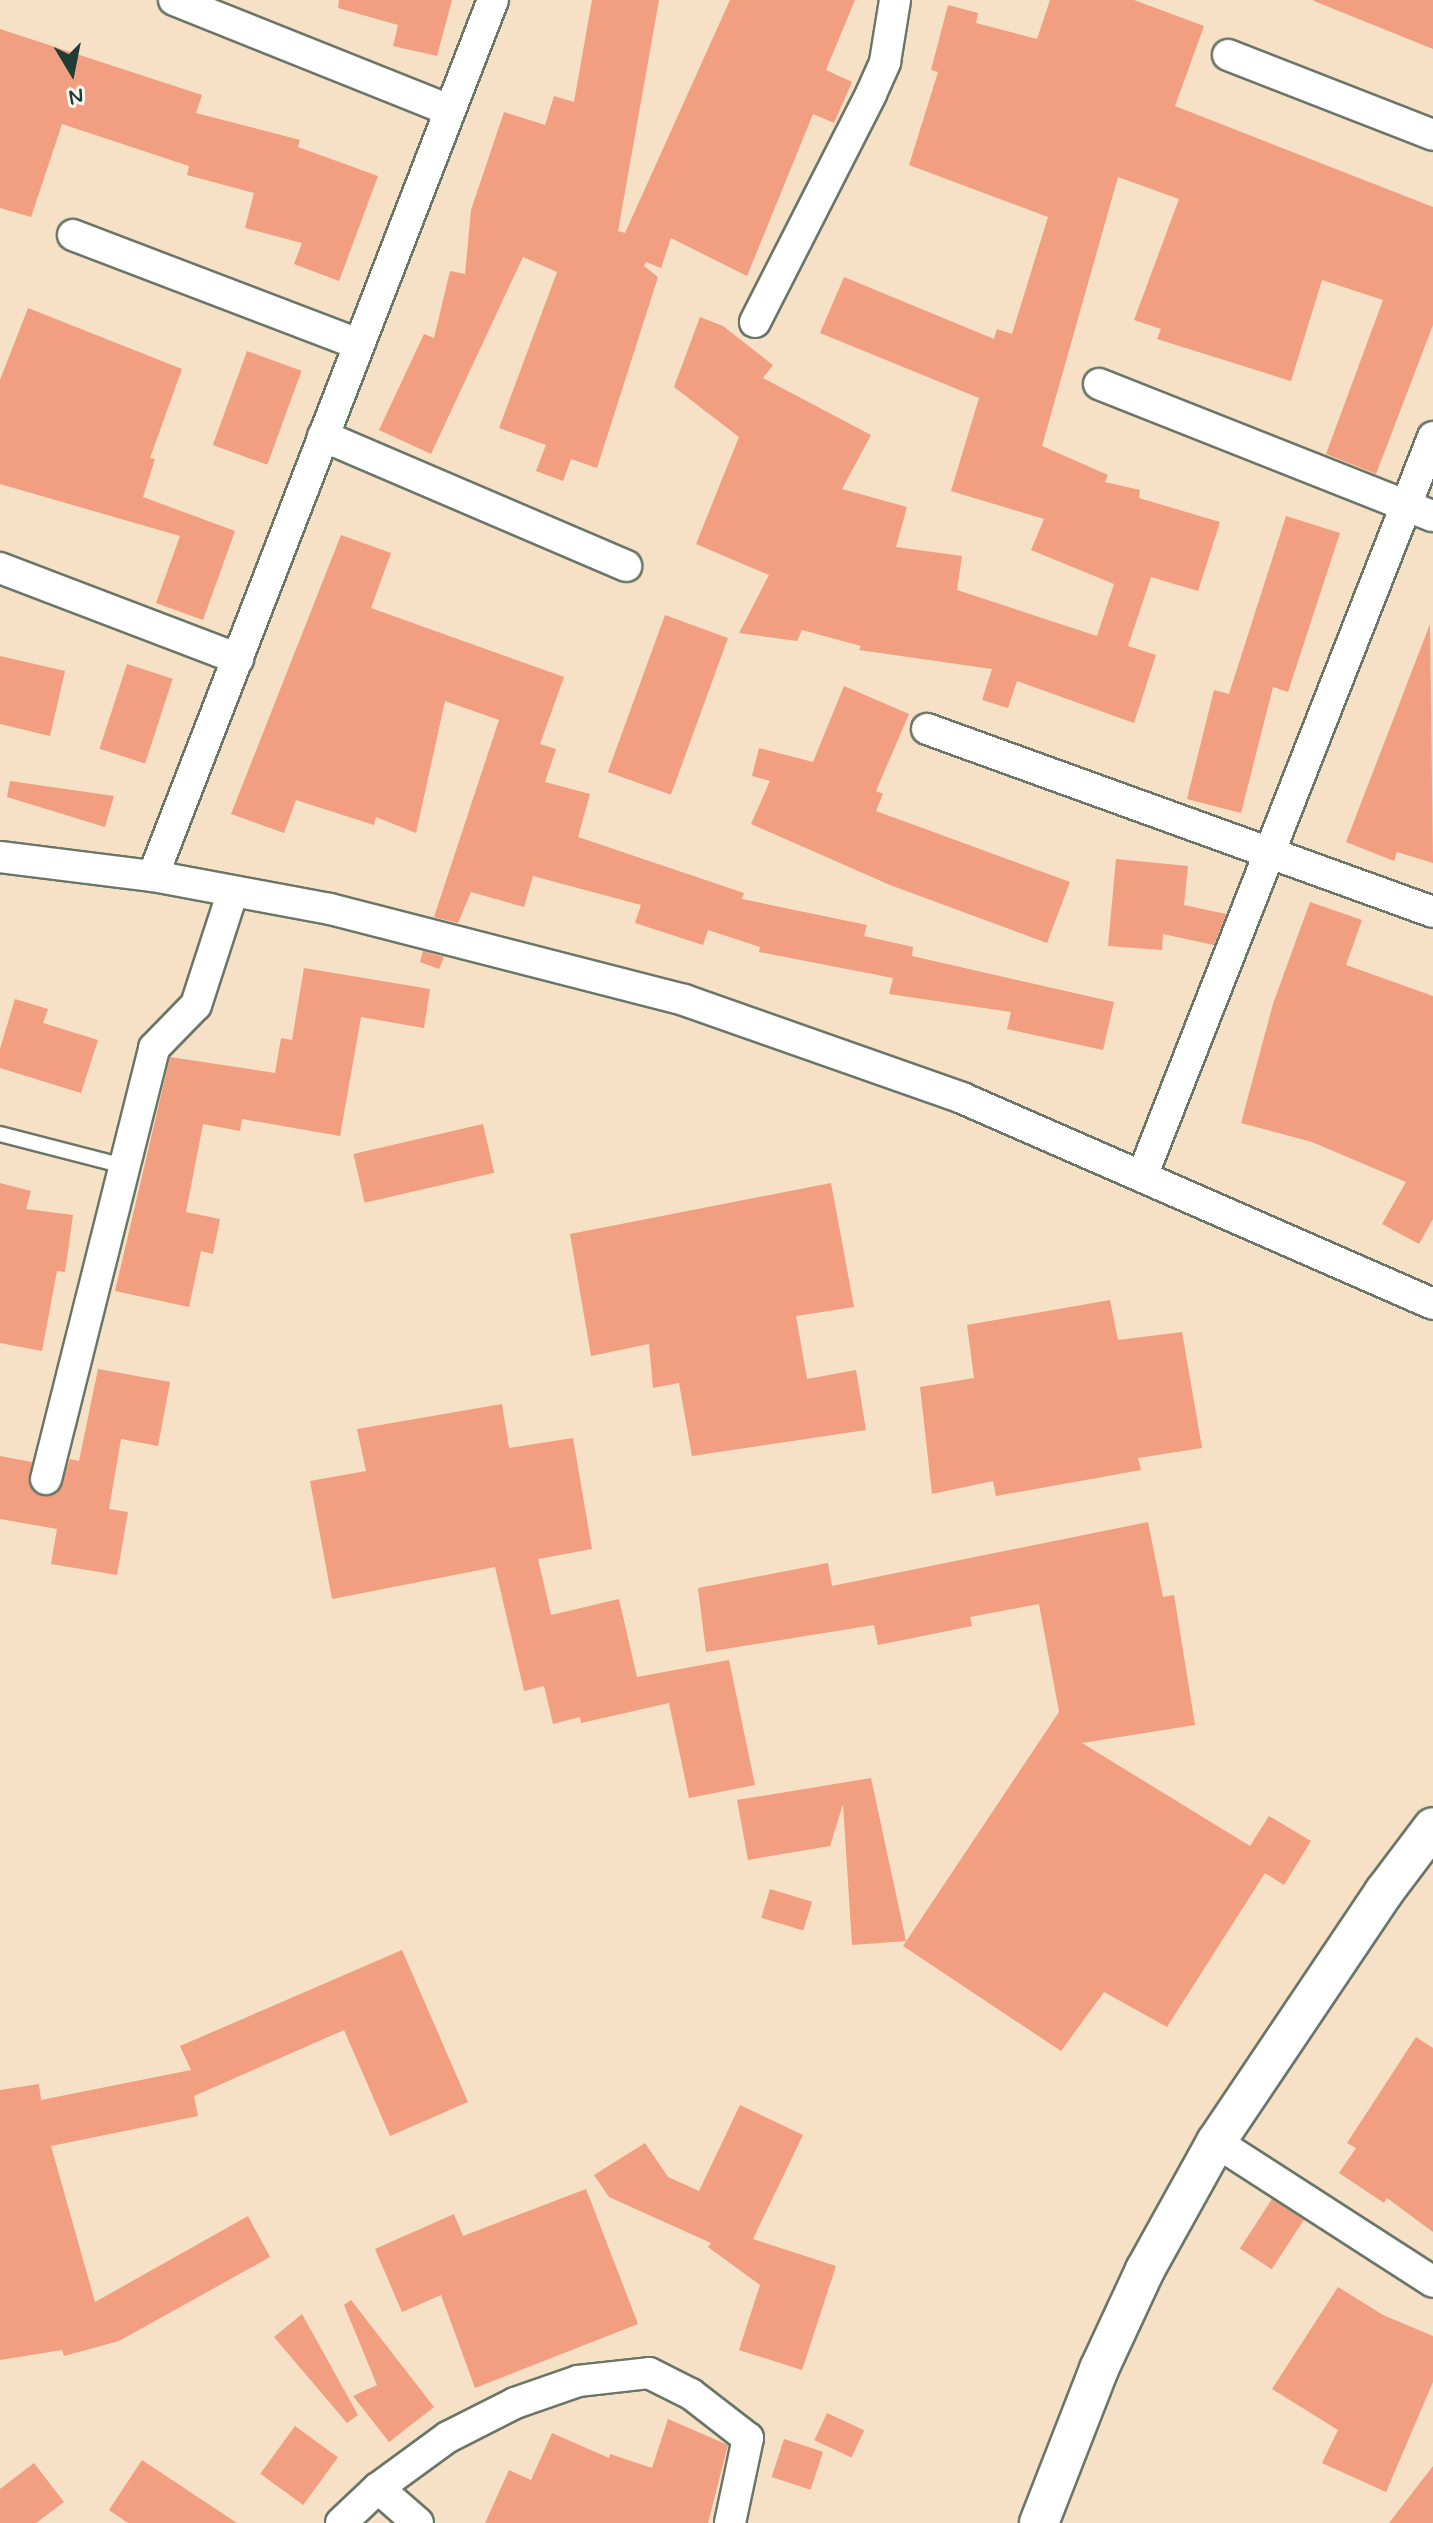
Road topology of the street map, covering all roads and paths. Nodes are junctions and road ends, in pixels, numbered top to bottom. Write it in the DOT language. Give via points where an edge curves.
graph roads {
  1 [pos="174,0"];
  2 [pos="493,0"];
  3 [pos="895,0"];
  4 [pos="1228,55"];
  5 [pos="447,109"];
  6 [pos="1433,135"];
  7 [pos="73,235"];
  8 [pos="755,322"];
  9 [pos="358,344"];
  10 [pos="1099,384"];
  11 [pos="323,436"];
  12 [pos="1433,437"];
  13 [pos="1420,510"];
  14 [pos="626,566"];
  15 [pos="0,568"];
  16 [pos="238,659"];
  17 [pos="927,729"];
  18 [pos="1268,853"];
  19 [pos="0,857"];
  20 [pos="153,876"];
  21 [pos="232,894"];
  22 [pos="1433,912"];
  23 [pos="0,1134"];
  24 [pos="124,1166"];
  25 [pos="1143,1174"];
  26 [pos="1433,1304"];
  27 [pos="46,1479"];
  28 [pos="1433,1827"];
  29 [pos="1216,2142"];
  30 [pos="1433,2282"];
  31 [pos="378,2488"];
  32 [pos="341,2523"];
  33 [pos="418,2523"];
  34 [pos="730,2523"];
  35 [pos="1039,2523"];
  1 -- 5 [label="street"];
  2 -- 5 [label="street"];
  3 -- 8 [label="street" via="885,62"];
  4 -- 6 [label="street"];
  5 -- 9 [label="street"];
  7 -- 9 [label="street"];
  9 -- 11 [label="street"];
  10 -- 13 [label="street"];
  11 -- 14 [label="street"];
  11 -- 16 [label="street"];
  12 -- 13 [label="street"];
  13 -- 18 [label="street"];
  15 -- 16 [label="street"];
  16 -- 20 [label="street"];
  17 -- 18 [label="street"];
  18 -- 22 [label="street"];
  18 -- 25 [label="street"];
  19 -- 20 [label="street"];
  20 -- 21 [label="street"];
  21 -- 24 [label="street" via="196,1005 154,1048"];
  21 -- 25 [label="street" via="330,909 684,1000 962,1098"];
  23 -- 24 [label="lane"];
  24 -- 27 [label="street"];
  25 -- 26 [label="street"];
  28 -- 29 [label="street"];
  29 -- 30 [label="street"];
  29 -- 35 [label="street" via="1145,2270 1099,2369"];
  31 -- 32 [label="street"];
  31 -- 33 [label="street"];
  31 -- 34 [label="street" via="448,2437 515,2403 578,2381 649,2373 691,2394 748,2438"];
}
